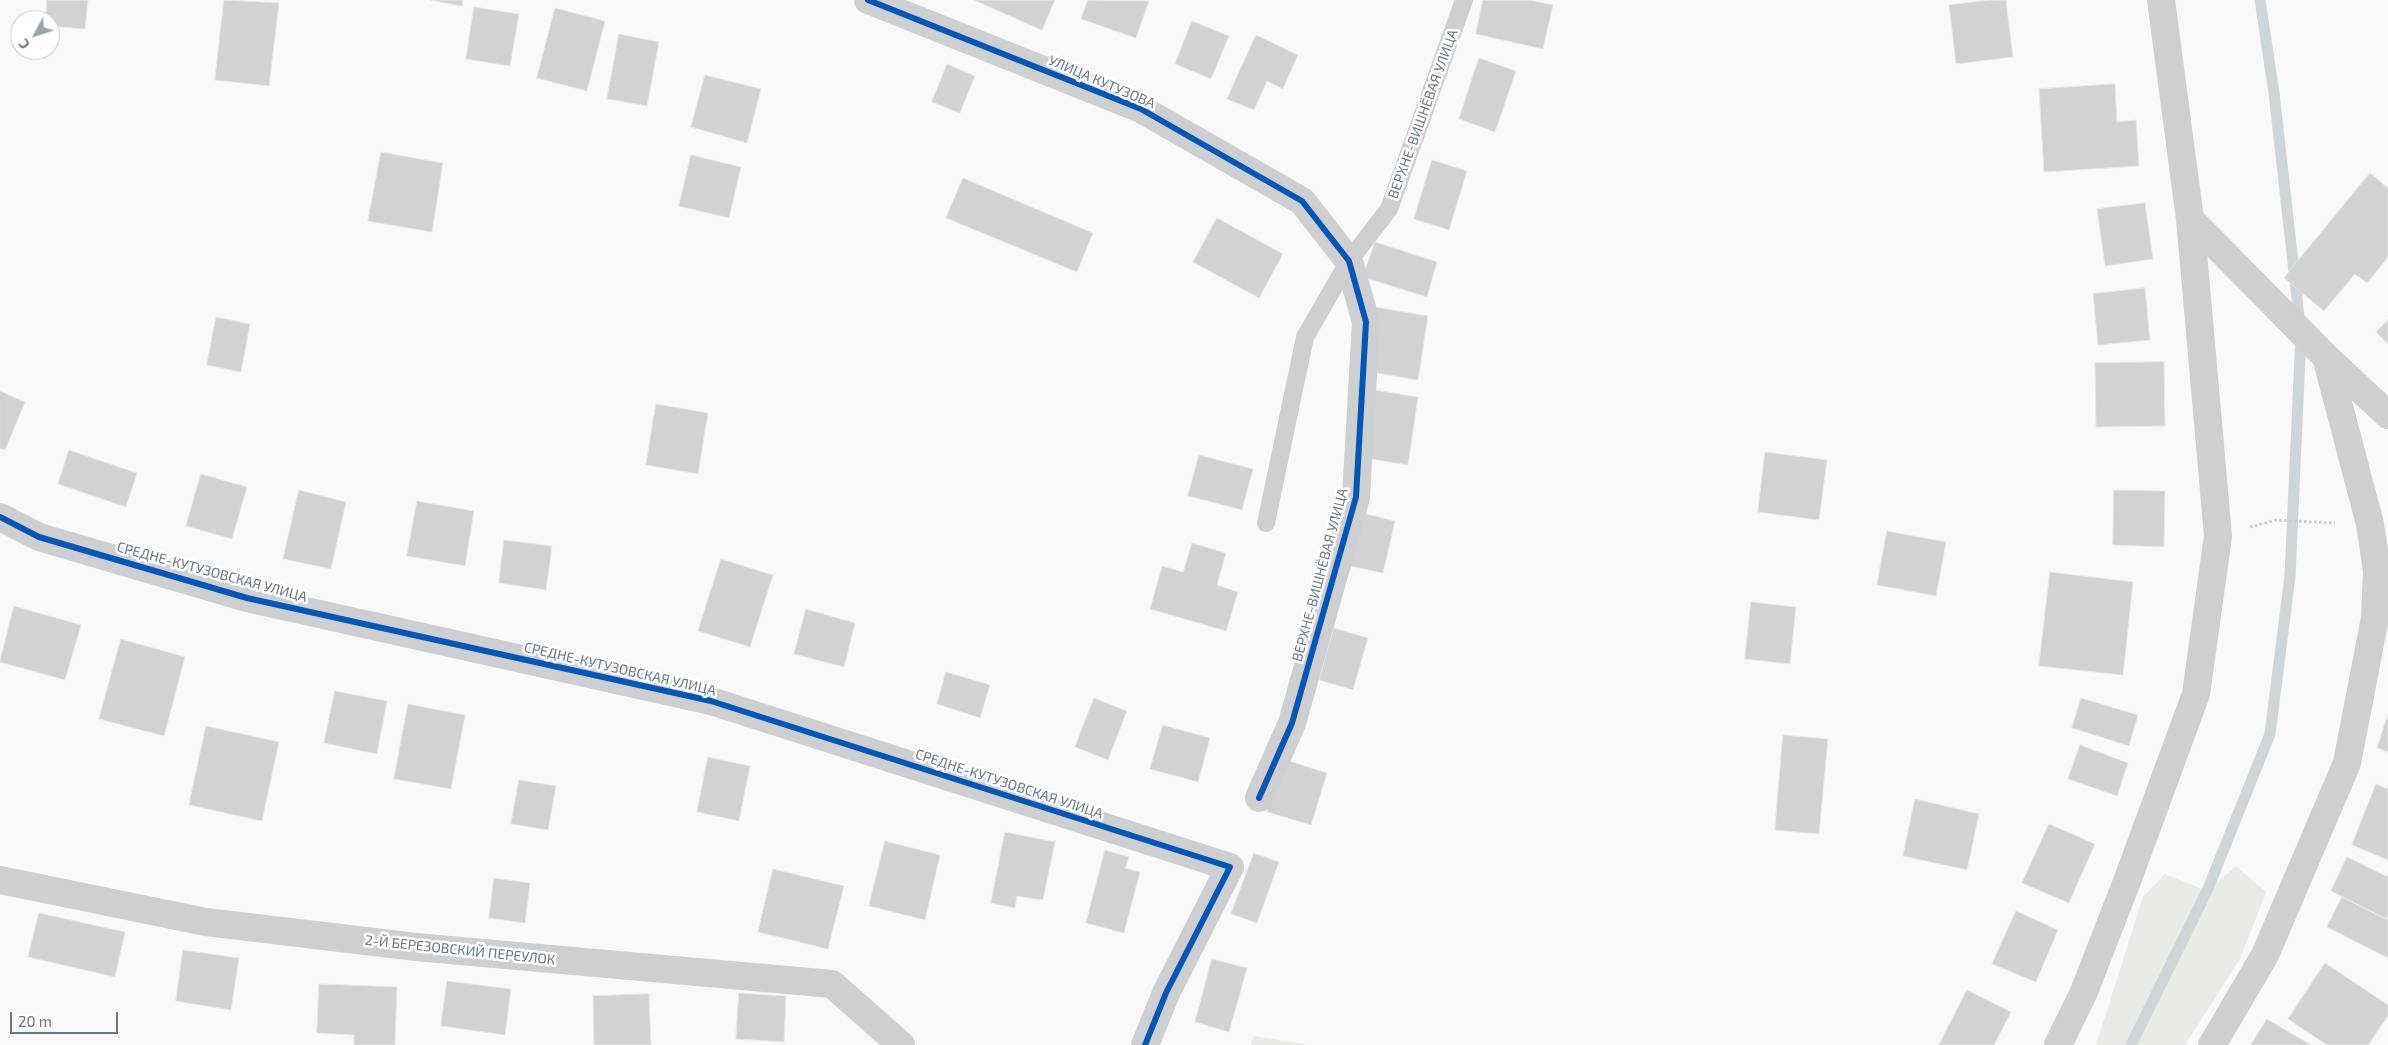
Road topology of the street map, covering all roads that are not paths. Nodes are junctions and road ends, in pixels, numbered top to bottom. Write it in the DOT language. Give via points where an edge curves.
graph roads {
  1 [pos="868,0"];
  2 [pos="1464,0"];
  3 [pos="2161,0"];
  4 [pos="2190,219"];
  5 [pos="1349,261"];
  6 [pos="2326,357"];
  7 [pos="2388,415"];
  8 [pos="0,517"];
  9 [pos="1266,523"];
  10 [pos="1259,798"];
  11 [pos="0,880"];
  12 [pos="901,1045"];
  13 [pos="1145,1045"];
  14 [pos="2058,1045"];
  15 [pos="2212,1045"];
  1 -- 5 [label="street, УЛИЦА КУТУЗОВА" via="1141,109 1302,201"];
  2 -- 5 [label="lane, ВЕРХНЕ-ВИШНЁВАЯ УЛИЦА" via="1389,209"];
  3 -- 4 [label="street"];
  4 -- 6 [label="street"];
  4 -- 14 [label="street" via="2218,536 2196,694 2083,994"];
  5 -- 9 [label="lane" via="1305,337"];
  5 -- 10 [label="street, ВЕРХНЕ-ВИШНЁВАЯ УЛИЦА" via="1366,322 1356,497 1292,723"];
  6 -- 7 [label="street"];
  6 -- 15 [label="street" via="2370,524 2377,571 2376,618 2347,763 2265,955"];
  8 -- 13 [label="street, СРЕДНЕ-КУТУЗОВСКАЯ УЛИЦА" via="39,537 247,598 711,701 1230,867 1166,993"];
  11 -- 12 [label="street, 2-Й БЕРЕЗОВСКИЙ ПЕРЕУЛОК" via="215,923 416,947 832,984"];
}
